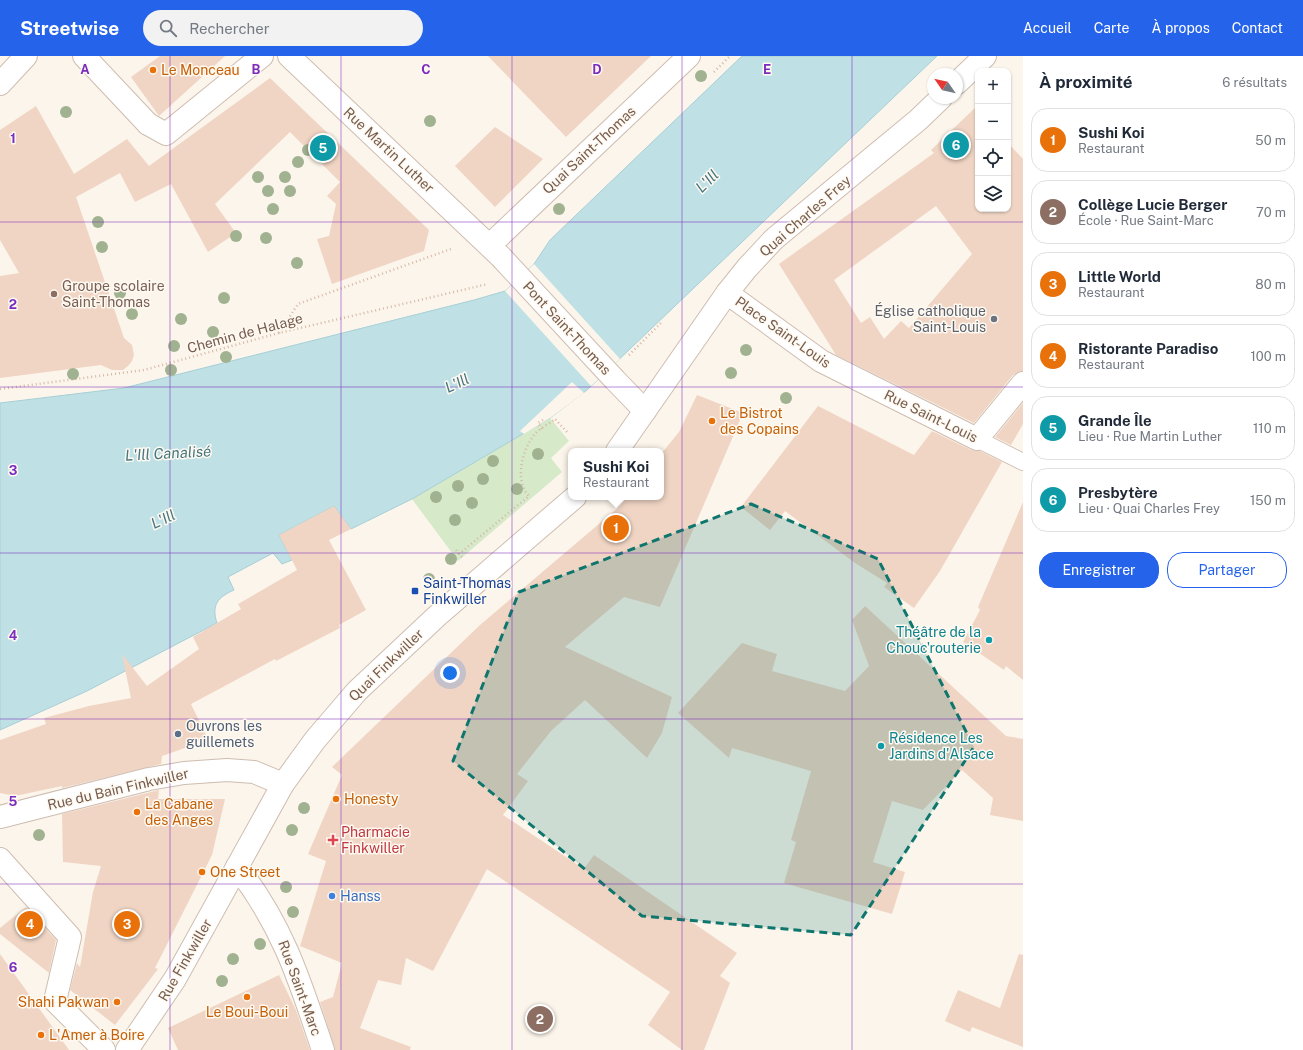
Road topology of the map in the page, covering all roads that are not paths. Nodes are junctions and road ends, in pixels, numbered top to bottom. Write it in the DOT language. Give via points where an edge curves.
graph roads {
  1 [pos="26,56"];
  2 [pos="84,56"];
  3 [pos="262,56"];
  4 [pos="289,56"];
  5 [pos="689,56"];
  6 [pos="985,56"];
  7 [pos="963,77"];
  8 [pos="0,84"];
  9 [pos="935,104"];
  10 [pos="495,251"];
  11 [pos="727,293"];
  12 [pos="839,371"];
  13 [pos="1023,383"];
  14 [pos="645,410"];
  15 [pos="977,439"];
  16 [pos="620,448"];
  17 [pos="1023,462"];
  18 [pos="572,500"];
  19 [pos="283,784"];
  20 [pos="0,817"];
  21 [pos="0,859"];
  22 [pos="237,867"];
  23 [pos="104,1050"];
  24 [pos="127,1050"];
  25 [pos="323,1050"];
  1 -- 8 [label="street"];
  2 -- 3 [label="street" via="148,124 166,134"];
  4 -- 10 [label="street, Rue Martin Luther"];
  5 -- 10 [label="street, Quai Saint-Thomas"];
  6 -- 7 [label="street"];
  9 -- 11 [label="street, Quai Charles Frey" via="774,239"];
  10 -- 14 [label="street, Pont Saint-Thomas, bridge"];
  11 -- 12 [label="street, Place Saint-Louis" via="785,336"];
  11 -- 14 [label="street, Quai Charles Frey"];
  12 -- 15 [label="street, Rue Saint-Louis"];
  13 -- 15 [label="street"];
  14 -- 16 [label="street"];
  15 -- 17 [label="lane, Rue Saint-Louis"];
  18 -- 19 [label="street, Quai Finkwiller" via="437,616 358,691 315,740"];
  19 -- 20 [label="street, Rue du Bain Finkwiller" via="254,772 227,770 184,773 141,781"];
  19 -- 22 [label="street, Quai Finkwiller"];
  21 -- 23 [label="street" via="70,937 55,1001"];
  22 -- 24 [label="street, Rue Finkwiller" via="176,979"];
  22 -- 25 [label="street, Rue Saint-Marc" via="257,893 282,938 297,973"];
}
